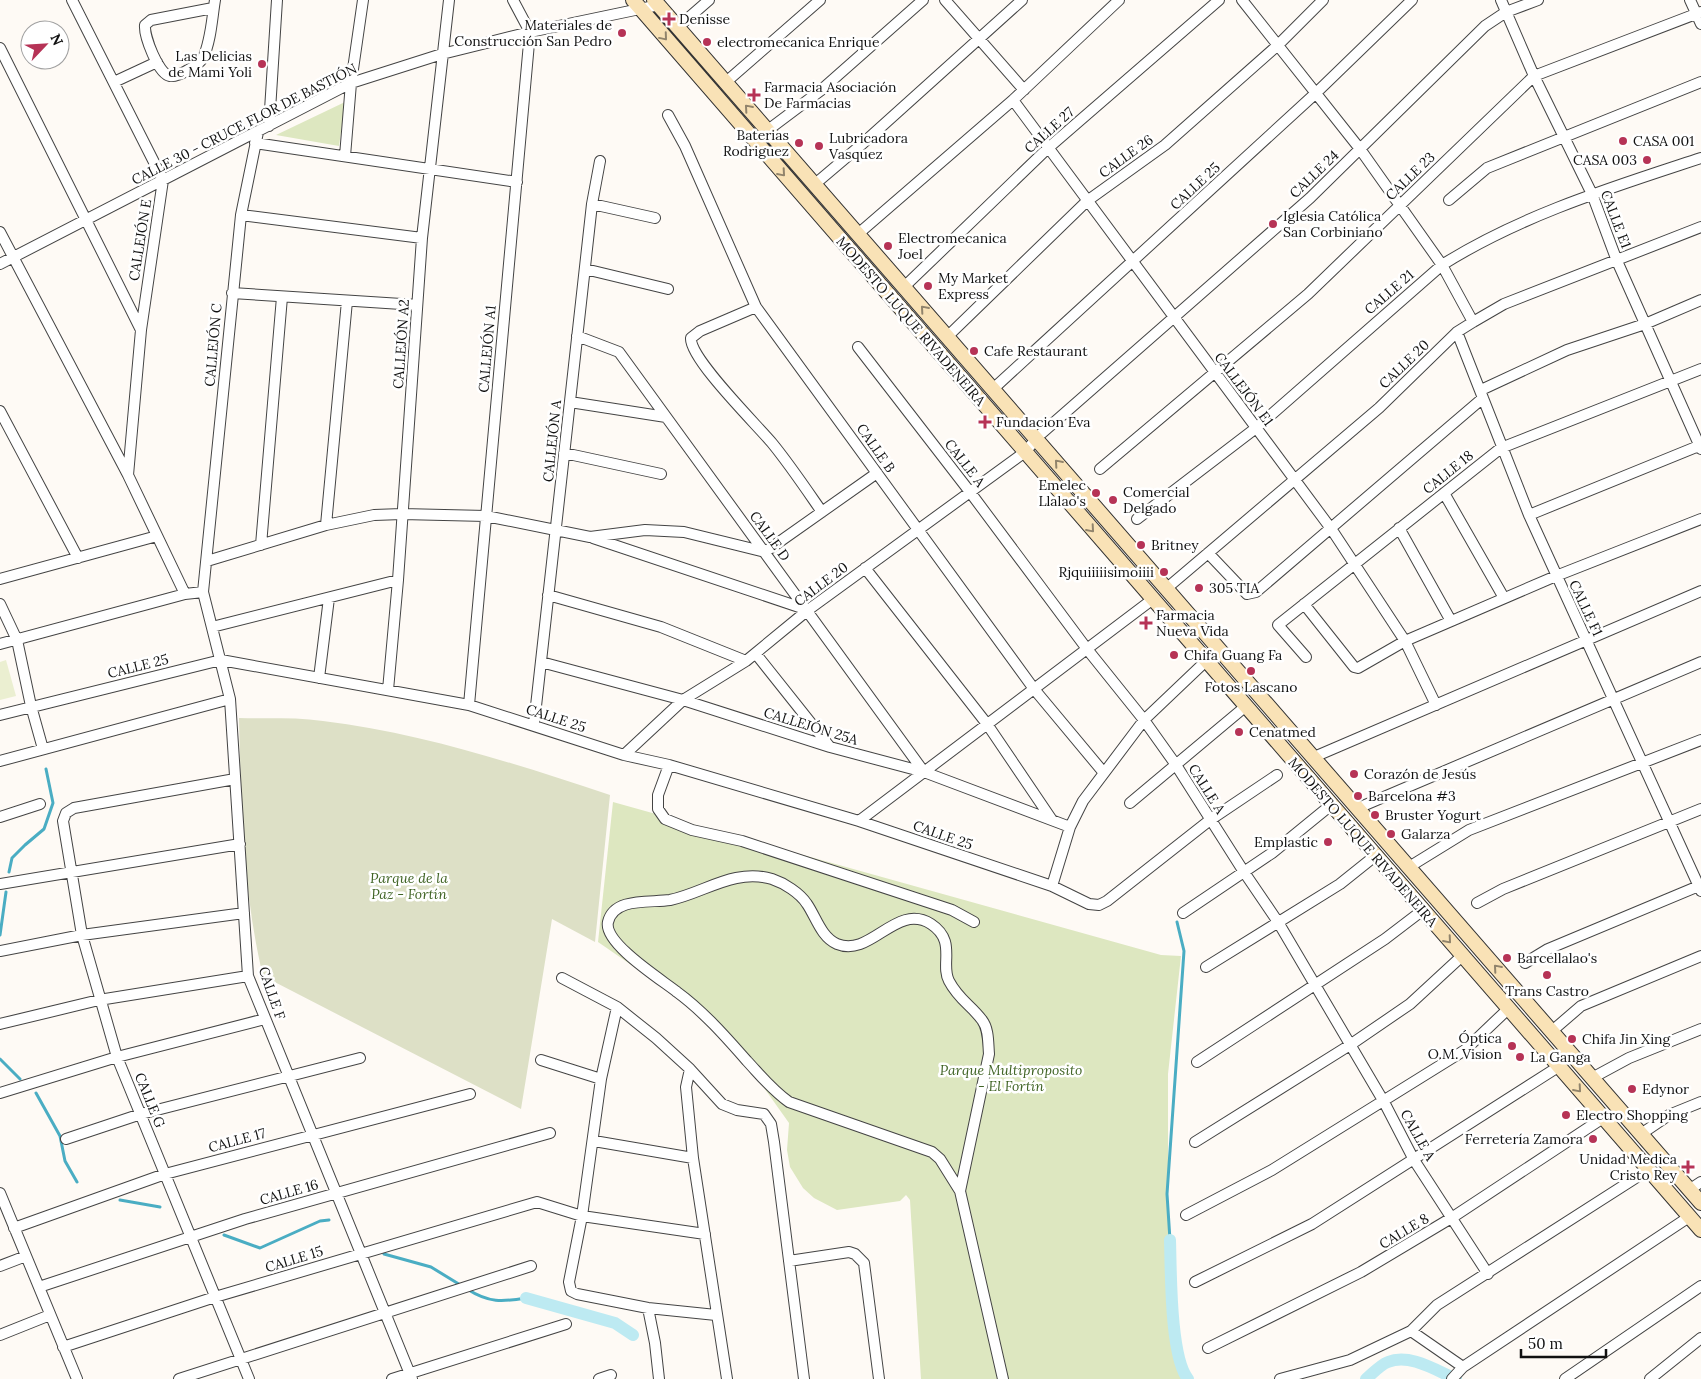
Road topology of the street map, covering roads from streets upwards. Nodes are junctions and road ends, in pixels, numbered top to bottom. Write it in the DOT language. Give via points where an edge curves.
graph roads {
  1 [pos="72,0"];
  2 [pos="277,0"];
  3 [pos="363,0"];
  4 [pos="449,0"];
  5 [pos="513,0"];
  6 [pos="709,0"];
  7 [pos="820,0"];
  8 [pos="923,0"];
  9 [pos="944,0"];
  10 [pos="1022,0"];
  11 [pos="1119,0"];
  12 [pos="1219,0"];
  13 [pos="1242,0"];
  14 [pos="1323,0"];
  15 [pos="1412,0"];
  16 [pos="1501,0"];
  17 [pos="1538,0"];
  18 [pos="1690,0"];
  19 [pos="656,2"];
  20 [pos="214,4"];
  21 [pos="637,4"];
  22 [pos="1506,12"];
  23 [pos="1699,12"];
  24 [pos="1701,24"];
  25 [pos="678,27"];
  26 [pos="530,32"];
  27 [pos="978,38"];
  28 [pos="1278,45"];
  29 [pos="0,48"];
  30 [pos="442,54"];
  31 [pos="156,62"];
  32 [pos="713,67"];
  33 [pos="696,75"];
  34 [pos="1534,76"];
  35 [pos="114,82"];
  36 [pos="726,82"];
  37 [pos="1701,82"];
  38 [pos="352,83"];
  39 [pos="1024,90"];
  40 [pos="1316,93"];
  41 [pos="1013,100"];
  42 [pos="668,115"];
  43 [pos="269,126"];
  44 [pos="768,130"];
  45 [pos="258,132"];
  46 [pos="746,132"];
  47 [pos="1564,137"];
  48 [pos="255,143"];
  49 [pos="1047,149"];
  50 [pos="1360,149"];
  51 [pos="345,156"];
  52 [pos="790,156"];
  53 [pos="1701,158"];
  54 [pos="600,161"];
  55 [pos="430,168"];
  56 [pos="163,180"];
  57 [pos="516,182"];
  58 [pos="815,184"];
  59 [pos="1592,194"];
  60 [pos="1449,200"];
  61 [pos="1087,201"];
  62 [pos="592,204"];
  63 [pos="1400,205"];
  64 [pos="241,215"];
  65 [pos="655,218"];
  66 [pos="86,219"];
  67 [pos="1701,227"];
  68 [pos="0,232"];
  69 [pos="858,234"];
  70 [pos="422,238"];
  71 [pos="13,257"];
  72 [pos="1616,261"];
  73 [pos="1133,262"];
  74 [pos="0,264"];
  75 [pos="1442,265"];
  76 [pos="584,269"];
  77 [pos="904,287"];
  78 [pos="668,289"];
  79 [pos="232,293"];
  80 [pos="282,297"];
  81 [pos="1701,300"];
  82 [pos="347,301"];
  83 [pos="417,305"];
  84 [pos="756,307"];
  85 [pos="1173,316"];
  86 [pos="1473,322"];
  87 [pos="1645,324"];
  88 [pos="141,330"];
  89 [pos="1457,332"];
  90 [pos="577,336"];
  91 [pos="948,336"];
  92 [pos="858,347"];
  93 [pos="1701,369"];
  94 [pos="1215,373"];
  95 [pos="1671,382"];
  96 [pos="993,388"];
  97 [pos="1482,394"];
  98 [pos="570,402"];
  99 [pos="986,406"];
  100 [pos="0,411"];
  101 [pos="1016,415"];
  102 [pos="666,417"];
  103 [pos="1256,428"];
  104 [pos="1039,436"];
  105 [pos="1700,446"];
  106 [pos="1501,448"];
  107 [pos="1025,452"];
  108 [pos="564,453"];
  109 [pos="1100,469"];
  110 [pos="877,473"];
  111 [pos="661,474"];
  112 [pos="128,475"];
  113 [pos="1295,479"];
  114 [pos="970,492"];
  115 [pos="1444,493"];
  116 [pos="1075,510"];
  117 [pos="1099,510"];
  118 [pos="822,512"];
  119 [pos="402,514"];
  120 [pos="1529,515"];
  121 [pos="486,516"];
  122 [pos="1137,519"];
  123 [pos="1701,519"];
  124 [pos="326,525"];
  125 [pos="556,528"];
  126 [pos="1399,528"];
  127 [pos="918,530"];
  128 [pos="1332,530"];
  129 [pos="157,536"];
  130 [pos="590,537"];
  131 [pos="261,545"];
  132 [pos="765,552"];
  133 [pos="1208,553"];
  134 [pos="78,558"];
  135 [pos="207,561"];
  136 [pos="1354,564"];
  137 [pos="864,568"];
  138 [pos="1556,576"];
  139 [pos="0,579"];
  140 [pos="398,580"];
  141 [pos="1167,588"];
  142 [pos="1701,591"];
  143 [pos="203,592"];
  144 [pos="185,594"];
  145 [pos="548,595"];
  146 [pos="329,598"];
  147 [pos="1504,598"];
  148 [pos="1153,599"];
  149 [pos="0,604"];
  150 [pos="1304,604"];
  151 [pos="808,610"];
  152 [pos="1451,621"];
  153 [pos="212,627"];
  154 [pos="17,640"];
  155 [pos="1406,640"];
  156 [pos="1586,640"];
  157 [pos="0,644"];
  158 [pos="1086,649"];
  159 [pos="756,654"];
  160 [pos="1306,658"];
  161 [pos="221,660"];
  162 [pos="746,661"];
  163 [pos="1206,661"];
  164 [pos="541,662"];
  165 [pos="1701,662"];
  166 [pos="319,678"];
  167 [pos="1034,689"];
  168 [pos="388,690"];
  169 [pos="230,699"];
  170 [pos="1613,699"];
  171 [pos="683,700"];
  172 [pos="469,705"];
  173 [pos="1436,705"];
  174 [pos="31,706"];
  175 [pos="1246,706"];
  176 [pos="0,715"];
  177 [pos="1144,720"];
  178 [pos="534,724"];
  179 [pos="987,724"];
  180 [pos="1701,740"];
  181 [pos="830,747"];
  182 [pos="43,749"];
  183 [pos="624,754"];
  184 [pos="1314,757"];
  185 [pos="0,761"];
  186 [pos="1643,764"];
  187 [pos="669,765"];
  188 [pos="1176,765"];
  189 [pos="924,772"];
  190 [pos="1104,773"];
  191 [pos="1277,775"];
  192 [pos="235,779"];
  193 [pos="1130,803"];
  194 [pos="40,804"];
  195 [pos="1331,805"];
  196 [pos="1358,808"];
  197 [pos="1701,809"];
  198 [pos="0,817"];
  199 [pos="1052,820"];
  200 [pos="1210,820"];
  201 [pos="859,821"];
  202 [pos="1669,822"];
  203 [pos="1070,827"];
  204 [pos="240,844"];
  205 [pos="1375,856"];
  206 [pos="1409,867"];
  207 [pos="1244,872"];
  208 [pos="73,873"];
  209 [pos="0,884"];
  210 [pos="1052,886"];
  211 [pos="1700,887"];
  212 [pos="1477,903"];
  213 [pos="1423,910"];
  214 [pos="244,913"];
  215 [pos="1183,913"];
  216 [pos="974,922"];
  217 [pos="1278,922"];
  218 [pos="82,935"];
  219 [pos="4,950"];
  220 [pos="1462,956"];
  221 [pos="1701,956"];
  222 [pos="1525,963"];
  223 [pos="1206,968"];
  224 [pos="248,976"];
  225 [pos="562,978"];
  226 [pos="1314,986"];
  227 [pos="99,1000"];
  228 [pos="617,1007"];
  229 [pos="1508,1009"];
  230 [pos="266,1019"];
  231 [pos="0,1024"];
  232 [pos="1701,1029"];
  233 [pos="1552,1031"];
  234 [pos="1350,1045"];
  235 [pos="117,1057"];
  236 [pos="360,1058"];
  237 [pos="541,1060"];
  238 [pos="1197,1062"];
  239 [pos="1558,1066"];
  240 [pos="690,1069"];
  241 [pos="289,1077"];
  242 [pos="1592,1078"];
  243 [pos="601,1079"];
  244 [pos="0,1093"];
  245 [pos="470,1094"];
  246 [pos="1384,1102"];
  247 [pos="1701,1102"];
  248 [pos="141,1114"];
  249 [pos="1603,1118"];
  250 [pos="550,1134"];
  251 [pos="1641,1134"];
  252 [pos="312,1135"];
  253 [pos="66,1139"];
  254 [pos="594,1141"];
  255 [pos="1195,1142"];
  256 [pos="693,1158"];
  257 [pos="1414,1160"];
  258 [pos="1648,1170"];
  259 [pos="165,1174"];
  260 [pos="1695,1186"];
  261 [pos="960,1191"];
  262 [pos="338,1192"];
  263 [pos="0,1193"];
  264 [pos="1701,1203"];
  265 [pos="1186,1215"];
  266 [pos="582,1216"];
  267 [pos="1453,1217"];
  268 [pos="1689,1217"];
  269 [pos="14,1228"];
  270 [pos="1701,1230"];
  271 [pos="705,1234"];
  272 [pos="191,1237"];
  273 [pos="361,1253"];
  274 [pos="26,1256"];
  275 [pos="789,1261"];
  276 [pos="0,1266"];
  277 [pos="531,1266"];
  278 [pos="1488,1274"];
  279 [pos="1195,1282"];
  280 [pos="1701,1286"];
  281 [pos="39,1287"];
  282 [pos="215,1296"];
  283 [pos="648,1308"];
  284 [pos="385,1314"];
  285 [pos="50,1315"];
  286 [pos="716,1315"];
  287 [pos="566,1324"];
  288 [pos="1411,1331"];
  289 [pos="0,1335"];
  290 [pos="1701,1338"];
  291 [pos="63,1347"];
  292 [pos="1208,1348"];
  293 [pos="241,1360"];
  294 [pos="1461,1369"];
  295 [pos="611,1375"];
  296 [pos="411,1376"];
  297 [pos="75,1378"];
  298 [pos="179,1379"];
  299 [pos="248,1379"];
  300 [pos="392,1379"];
  301 [pos="599,1379"];
  302 [pos="659,1379"];
  303 [pos="727,1379"];
  304 [pos="804,1379"];
  305 [pos="879,1379"];
  306 [pos="1003,1379"];
  307 [pos="1280,1379"];
  308 [pos="1452,1379"];
  309 [pos="1565,1379"];
  310 [pos="1650,1379"];
  1 -- 35 [label="street"];
  2 -- 43 [label="street"];
  3 -- 38 [label="street"];
  4 -- 30 [label="street, CALLEJÓN A2"];
  5 -- 26 [label="street"];
  6 -- 25 [label="street"];
  7 -- 36 [label="street"];
  8 -- 44 [label="street" via="820,91"];
  9 -- 27 [label="street"];
  10 -- 27 [label="street"];
  11 -- 39 [label="street"];
  12 -- 49 [label="street, CALLE 27"];
  13 -- 28 [label="street"];
  14 -- 28 [label="street, CALLE 26"];
  15 -- 40 [label="street, CALLE 25"];
  16 -- 22 [label="street, CALLE E1"];
  17 -- 22 [label="street, CALLE 24"];
  18 -- 23 [label="street"];
  19 -- 21 [label="street, CALLE 30 - CRUCE FLOR DE BASTIÓN"];
  19 -- 25 [label="street, MODESTO LUQUE RIVADENEIRA"];
  20 -- 31 [label="street" via="148,22 144,30"];
  20 -- 31 [label="street" via="202,59 180,74 169,76"];
  21 -- 26 [label="street, CALLE 30 - CRUCE FLOR DE BASTIÓN"];
  21 -- 33 [label="street, MODESTO LUQUE RIVADENEIRA, one-way"];
  22 -- 34 [label="street, CALLE E1"];
  22 -- 50 [label="street, CALLE 24" via="1485,26"];
  23 -- 24 [label="street"];
  23 -- 34 [label="street, CALLE 23"];
  25 -- 32 [label="street, MODESTO LUQUE RIVADENEIRA"];
  26 -- 30 [label="street, CALLE 30 - CRUCE FLOR DE BASTIÓN"];
  26 -- 57 [label="street, CALLEJÓN A1"];
  27 -- 39 [label="street"];
  27 -- 58 [label="street"];
  28 -- 40 [label="street"];
  28 -- 61 [label="street, CALLE 26" via="1165,145"];
  29 -- 66 [label="street"];
  30 -- 38 [label="street, CALLE 30 - CRUCE FLOR DE BASTIÓN"];
  30 -- 55 [label="street, CALLEJÓN A2"];
  31 -- 35 [label="street"];
  32 -- 33 [label="street"];
  32 -- 36 [label="street, MODESTO LUQUE RIVADENEIRA"];
  33 -- 46 [label="street, MODESTO LUQUE RIVADENEIRA"];
  34 -- 47 [label="street, CALLE E1"];
  34 -- 63 [label="street, CALLE 23"];
  35 -- 56 [label="street"];
  44 -- 36 [label="street, MODESTO LUQUE RIVADENEIRA, one-way"];
  37 -- 47 [label="street"];
  38 -- 43 [label="street, CALLE 30 - CRUCE FLOR DE BASTIÓN"];
  38 -- 51 [label="street"];
  39 -- 41 [label="street"];
  40 -- 50 [label="street"];
  40 -- 73 [label="street, CALLE 25"];
  41 -- 49 [label="street, CALLEJÓN E1"];
  41 -- 69 [label="street"];
  42 -- 84 [label="street, CALLE B" via="685,146"];
  43 -- 45 [label="street, CALLE 30 - CRUCE FLOR DE BASTIÓN"];
  44 -- 52 [label="street, MODESTO LUQUE RIVADENEIRA"];
  45 -- 48 [label="street, CALLEJÓN C"];
  45 -- 56 [label="street, CALLE 30 - CRUCE FLOR DE BASTIÓN"];
  46 -- 52 [label="street" via="775,154"];
  46 -- 99 [label="street, MODESTO LUQUE RIVADENEIRA, one-way"];
  47 -- 59 [label="street, CALLE E1"];
  47 -- 60 [label="street" via="1487,168"];
  48 -- 51 [label="street"];
  48 -- 64 [label="street, CALLEJÓN C"];
  49 -- 61 [label="street, CALLEJÓN E1"];
  49 -- 77 [label="street, CALLE 27"];
  50 -- 63 [label="street"];
  50 -- 85 [label="street, CALLE 24" via="1310,198"];
  51 -- 55 [label="street"];
  52 -- 58 [label="street, MODESTO LUQUE RIVADENEIRA"];
  53 -- 59 [label="street, CALLE 21"];
  54 -- 62 [label="street, CALLEJÓN A"];
  55 -- 57 [label="street"];
  55 -- 70 [label="street, CALLEJÓN A2"];
  56 -- 66 [label="street, CALLE 30 - CRUCE FLOR DE BASTIÓN"];
  56 -- 88 [label="street, CALLEJÓN E"];
  57 -- 121 [label="street, CALLEJÓN A1"];
  58 -- 69 [label="street, MODESTO LUQUE RIVADENEIRA"];
  59 -- 72 [label="street, CALLE E1"];
  59 -- 75 [label="street, CALLE 21" via="1470,247"];
  61 -- 73 [label="street, CALLEJÓN E1"];
  61 -- 91 [label="street, CALLE 26"];
  62 -- 65 [label="street"];
  62 -- 76 [label="street, CALLEJÓN A"];
  63 -- 75 [label="street"];
  63 -- 94 [label="street, CALLE 23" via="1308,294"];
  64 -- 70 [label="street"];
  64 -- 79 [label="street, CALLEJÓN C"];
  66 -- 71 [label="street, CALLE 30 - CRUCE FLOR DE BASTIÓN"];
  66 -- 88 [label="street"];
  67 -- 72 [label="street, CALLE 20"];
  68 -- 71 [label="street"];
  69 -- 77 [label="street, MODESTO LUQUE RIVADENEIRA"];
  70 -- 83 [label="street, CALLEJÓN A2"];
  71 -- 74 [label="street, CALLE 30 - CRUCE FLOR DE BASTIÓN"];
  71 -- 112 [label="street"];
  72 -- 86 [label="street, CALLE 20" via="1504,304"];
  72 -- 87 [label="street, CALLE E1"];
  73 -- 85 [label="street, CALLEJÓN E1"];
  73 -- 96 [label="street, CALLE 25"];
  75 -- 86 [label="street"];
  75 -- 103 [label="street, CALLE 21"];
  76 -- 78 [label="street"];
  76 -- 90 [label="street, CALLEJÓN A"];
  91 -- 77 [label="street, MODESTO LUQUE RIVADENEIRA, one-way"];
  79 -- 80 [label="street"];
  79 -- 135 [label="street, CALLEJÓN C"];
  80 -- 82 [label="street"];
  80 -- 131 [label="street"];
  81 -- 87 [label="street"];
  82 -- 83 [label="street"];
  82 -- 124 [label="street"];
  83 -- 119 [label="street, CALLEJÓN A2"];
  84 -- 110 [label="street, CALLE B"];
  84 -- 118 [label="street" via="700,332 691,338 690,344 708,371 773,444"];
  85 -- 94 [label="street, CALLEJÓN E1"];
  85 -- 104 [label="street, CALLE 24"];
  86 -- 89 [label="street, CALLE 20"];
  87 -- 95 [label="street, CALLE E1"];
  87 -- 97 [label="street" via="1567,350"];
  88 -- 112 [label="street, CALLEJÓN E"];
  89 -- 97 [label="street, CALLE F1"];
  89 -- 113 [label="street, CALLE 20" via="1379,408"];
  90 -- 98 [label="street, CALLEJÓN A"];
  90 -- 102 [label="street, CALLE D" via="618,352"];
  91 -- 96 [label="street, MODESTO LUQUE RIVADENEIRA"];
  92 -- 114 [label="street, CALLE A"];
  93 -- 95 [label="street, CALLE 18"];
  94 -- 103 [label="street, CALLEJÓN E1"];
  94 -- 109 [label="street, CALLE 23"];
  95 -- 105 [label="street, CALLE E1"];
  95 -- 106 [label="street, CALLE 18"];
  96 -- 101 [label="street, MODESTO LUQUE RIVADENEIRA"];
  97 -- 106 [label="street, CALLE F1"];
  97 -- 128 [label="street"];
  98 -- 102 [label="street"];
  98 -- 108 [label="street, CALLEJÓN A"];
  99 -- 101 [label="street" via="1008,422"];
  99 -- 107 [label="street, MODESTO LUQUE RIVADENEIRA"];
  100 -- 134 [label="street"];
  101 -- 104 [label="street, MODESTO LUQUE RIVADENEIRA"];
  102 -- 132 [label="street, CALLE D"];
  103 -- 113 [label="street, CALLEJÓN E1"];
  103 -- 122 [label="street, CALLE 21"];
  104 -- 107 [label="street, CALLE 20"];
  117 -- 104 [label="street, MODESTO LUQUE RIVADENEIRA, one-way"];
  105 -- 120 [label="street"];
  106 -- 115 [label="street, CALLE 18"];
  106 -- 120 [label="street, CALLE F1"];
  107 -- 114 [label="street, CALLE 20"];
  107 -- 116 [label="street, MODESTO LUQUE RIVADENEIRA"];
  108 -- 111 [label="street"];
  108 -- 125 [label="street, CALLEJÓN A"];
  110 -- 118 [label="street"];
  110 -- 127 [label="street, CALLE B"];
  112 -- 129 [label="street"];
  113 -- 128 [label="street, CALLEJÓN E1"];
  113 -- 133 [label="street, CALLE 20"];
  114 -- 127 [label="street, CALLE 20"];
  114 -- 158 [label="street, CALLE A"];
  115 -- 126 [label="street, CALLE 18"];
  115 -- 147 [label="street"];
  116 -- 117 [label="street" via="1084,503 1093,510"];
  116 -- 148 [label="street, MODESTO LUQUE RIVADENEIRA, one-way"];
  117 -- 141 [label="street, MODESTO LUQUE RIVADENEIRA"];
  118 -- 132 [label="street"];
  119 -- 121 [label="street"];
  119 -- 124 [label="street" via="374,515"];
  119 -- 140 [label="street, CALLEJÓN A2"];
  120 -- 138 [label="street, CALLE F1"];
  121 -- 125 [label="street"];
  121 -- 172 [label="street, CALLEJÓN A1"];
  123 -- 138 [label="street"];
  124 -- 131 [label="street"];
  125 -- 130 [label="street"];
  125 -- 145 [label="street, CALLEJÓN A"];
  126 -- 136 [label="street, CALLE 18"];
  126 -- 152 [label="street"];
  127 -- 137 [label="street, CALLE 20"];
  127 -- 167 [label="street, CALLE B"];
  128 -- 133 [label="street" via="1251,595 1242,590"];
  128 -- 136 [label="street, CALLEJÓN E1"];
  129 -- 134 [label="street"];
  129 -- 144 [label="street"];
  130 -- 132 [label="street" via="661,529"];
  130 -- 151 [label="street"];
  131 -- 135 [label="street"];
  132 -- 151 [label="street, CALLE D"];
  133 -- 141 [label="street, CALLE 20"];
  134 -- 139 [label="street"];
  135 -- 143 [label="street, CALLE F"];
  136 -- 150 [label="street, CALLE 18"];
  136 -- 155 [label="street, CALLEJÓN E1"];
  137 -- 151 [label="street, CALLE 20"];
  137 -- 179 [label="street"];
  138 -- 147 [label="street"];
  138 -- 156 [label="street, CALLE F1"];
  140 -- 146 [label="street"];
  140 -- 168 [label="street, CALLEJÓN A2"];
  141 -- 184 [label="street, MODESTO LUQUE RIVADENEIRA"];
  142 -- 156 [label="street"];
  143 -- 144 [label="street"];
  143 -- 153 [label="street, CALLE F"];
  144 -- 154 [label="street"];
  145 -- 162 [label="street" via="661,627"];
  145 -- 164 [label="street, CALLEJÓN A"];
  146 -- 153 [label="street"];
  146 -- 166 [label="street"];
  147 -- 152 [label="street"];
  148 -- 158 [label="street"];
  148 -- 163 [label="street, MODESTO LUQUE RIVADENEIRA"];
  149 -- 154 [label="street"];
  150 -- 155 [label="street" via="1354,667 1362,666"];
  150 -- 160 [label="street, CALLE 18" via="1278,625"];
  151 -- 159 [label="street, CALLE 20"];
  151 -- 189 [label="street, CALLE D"];
  152 -- 155 [label="street"];
  153 -- 161 [label="street, CALLE F"];
  154 -- 157 [label="street"];
  154 -- 174 [label="street"];
  155 -- 173 [label="street, CALLEJÓN E1"];
  156 -- 170 [label="street, CALLE F1"];
  156 -- 173 [label="street"];
  158 -- 167 [label="street"];
  158 -- 177 [label="street, CALLE A"];
  159 -- 162 [label="street, CALLE 20"];
  159 -- 181 [label="street"];
  161 -- 166 [label="street, CALLE 25"];
  161 -- 169 [label="street, CALLE F"];
  161 -- 174 [label="street, CALLE 25"];
  162 -- 171 [label="street, CALLE 20"];
  163 -- 175 [label="street, MODESTO LUQUE RIVADENEIRA"];
  163 -- 177 [label="street"];
  164 -- 171 [label="street, CALLEJÓN 25A"];
  164 -- 178 [label="street, CALLEJÓN A"];
  165 -- 170 [label="street"];
  166 -- 168 [label="street, CALLE 25"];
  167 -- 179 [label="street"];
  167 -- 190 [label="street, CALLE B"];
  168 -- 172 [label="street, CALLE 25"];
  169 -- 182 [label="street"];
  169 -- 192 [label="street, CALLE F"];
  170 -- 186 [label="street, CALLE F1"];
  170 -- 196 [label="street"];
  171 -- 181 [label="street, CALLEJÓN 25A"];
  171 -- 183 [label="street, CALLE 20"];
  172 -- 178 [label="street, CALLE 25"];
  173 -- 184 [label="street"];
  174 -- 176 [label="street, CALLE 25"];
  174 -- 182 [label="street"];
  175 -- 188 [label="street"];
  175 -- 195 [label="street, MODESTO LUQUE RIVADENEIRA"];
  177 -- 188 [label="street, CALLE A"];
  177 -- 190 [label="street"];
  178 -- 183 [label="street, CALLE 25"];
  179 -- 189 [label="street"];
  179 -- 199 [label="street"];
  180 -- 186 [label="street"];
  181 -- 189 [label="street, CALLEJÓN 25A"];
  182 -- 185 [label="street"];
  183 -- 187 [label="street, CALLE 25"];
  184 -- 196 [label="street, MODESTO LUQUE RIVADENEIRA"];
  186 -- 202 [label="street, CALLE F1"];
  186 -- 206 [label="street" via="1469,830"];
  187 -- 201 [label="street, CALLE 25"];
  187 -- 216 [label="street" via="658,795 658,809 665,819 943,907"];
  188 -- 193 [label="street"];
  188 -- 200 [label="street, CALLE A"];
  189 -- 199 [label="street, CALLEJÓN 25A"];
  189 -- 201 [label="street"];
  190 -- 203 [label="street" via="1083,801"];
  191 -- 200 [label="street"];
  192 -- 204 [label="street, CALLE F"];
  192 -- 208 [label="street, CALLE G" via="74,808 66,813 63,821"];
  194 -- 198 [label="street"];
  195 -- 205 [label="street, MODESTO LUQUE RIVADENEIRA"];
  195 -- 207 [label="street"];
  196 -- 206 [label="street, MODESTO LUQUE RIVADENEIRA"];
  197 -- 202 [label="street"];
  199 -- 203 [label="street, CALLEJÓN 25A"];
  200 -- 207 [label="street, CALLE A"];
  200 -- 210 [label="street, CALLE 25" via="1098,905"];
  201 -- 210 [label="street, CALLE 25"];
  202 -- 211 [label="street, CALLE F1"];
  202 -- 212 [label="street" via="1503,889"];
  203 -- 210 [label="street"];
  204 -- 208 [label="street"];
  204 -- 214 [label="street, CALLE F"];
  205 -- 213 [label="street, MODESTO LUQUE RIVADENEIRA"];
  205 -- 217 [label="street" via="1340,884"];
  233 -- 206 [label="street, MODESTO LUQUE RIVADENEIRA, one-way"];
  207 -- 215 [label="street"];
  207 -- 217 [label="street, CALLE A"];
  208 -- 209 [label="street"];
  208 -- 218 [label="street, CALLE G"];
  211 -- 222 [label="street" via="1548,949"];
  213 -- 220 [label="street, MODESTO LUQUE RIVADENEIRA, one-way"];
  213 -- 226 [label="street"];
  214 -- 218 [label="street"];
  214 -- 224 [label="street, CALLE F"];
  217 -- 223 [label="street"];
  217 -- 226 [label="street, CALLE A"];
  218 -- 219 [label="street"];
  218 -- 227 [label="street, CALLE G"];
  220 -- 229 [label="street, MODESTO LUQUE RIVADENEIRA"];
  220 -- 234 [label="street" via="1410,1004"];
  221 -- 233 [label="street" via="1581,1006"];
  224 -- 227 [label="street"];
  224 -- 230 [label="street, CALLE F"];
  225 -- 228 [label="street"];
  226 -- 234 [label="street, CALLE A"];
  226 -- 238 [label="street"];
  227 -- 231 [label="street"];
  227 -- 235 [label="street, CALLE G"];
  228 -- 240 [label="street"];
  228 -- 243 [label="street"];
  229 -- 239 [label="street, MODESTO LUQUE RIVADENEIRA"];
  229 -- 246 [label="street" via="1465,1050"];
  230 -- 235 [label="street"];
  230 -- 241 [label="street, CALLE F"];
  232 -- 242 [label="street" via="1629,1058"];
  233 -- 242 [label="street, MODESTO LUQUE RIVADENEIRA"];
  234 -- 246 [label="street, CALLE A"];
  234 -- 255 [label="street"];
  235 -- 244 [label="street"];
  235 -- 248 [label="street, CALLE G"];
  236 -- 241 [label="street"];
  237 -- 243 [label="street"];
  239 -- 249 [label="street, MODESTO LUQUE RIVADENEIRA, one-way"];
  239 -- 257 [label="street"];
  240 -- 256 [label="street" via="686,1087"];
  240 -- 275 [label="street" via="722,1104 736,1110 764,1114 771,1124"];
  241 -- 248 [label="street"];
  241 -- 252 [label="street, CALLE F"];
  242 -- 251 [label="street, MODESTO LUQUE RIVADENEIRA"];
  243 -- 254 [label="street"];
  245 -- 252 [label="street, CALLE 17"];
  246 -- 257 [label="street, CALLE A"];
  246 -- 265 [label="street" via="1272,1170"];
  247 -- 251 [label="street" via="1669,1116"];
  248 -- 253 [label="street"];
  248 -- 259 [label="street, CALLE G"];
  249 -- 258 [label="street, MODESTO LUQUE RIVADENEIRA"];
  249 -- 267 [label="street, CALLE 8"];
  250 -- 262 [label="street, CALLE 16"];
  251 -- 260 [label="street, MODESTO LUQUE RIVADENEIRA"];
  252 -- 259 [label="street, CALLE 17"];
  252 -- 262 [label="street, CALLE F"];
  254 -- 256 [label="street"];
  254 -- 266 [label="street"];
  256 -- 271 [label="street"];
  257 -- 267 [label="street, CALLE A"];
  257 -- 279 [label="street" via="1312,1224"];
  258 -- 268 [label="street, MODESTO LUQUE RIVADENEIRA"];
  258 -- 278 [label="street"];
  259 -- 269 [label="street, CALLE 17"];
  259 -- 272 [label="street, CALLE G"];
  260 -- 264 [label="street, MODESTO LUQUE RIVADENEIRA"];
  261 -- 261 [label="street" via="932,1152 789,1102 772,1090 691,1002 610,936 607,924 612,912 623,905 670,900 722,880 743,877 772,879 792,890 806,902 824,934 837,944 852,946 902,920 917,918 932,925 941,934 948,950 947,978 957,995 983,1020 988,1033 989,1054"];
  261 -- 306 [label="street"];
  262 -- 272 [label="street, CALLE 16"];
  262 -- 273 [label="street, CALLE F"];
  263 -- 269 [label="street"];
  266 -- 271 [label="street"];
  266 -- 273 [label="street, CALLE 15" via="534,1203"];
  266 -- 283 [label="street" via="568,1282 571,1291"];
  267 -- 278 [label="street, CALLE A"];
  267 -- 292 [label="street, CALLE 8" via="1344,1282"];
  268 -- 270 [label="street, MODESTO LUQUE RIVADENEIRA"];
  268 -- 294 [label="street"];
  269 -- 274 [label="street"];
  271 -- 286 [label="street"];
  272 -- 281 [label="street, CALLE 16"];
  272 -- 282 [label="street, CALLE G"];
  273 -- 282 [label="street, CALLE 15"];
  273 -- 284 [label="street, CALLE F"];
  274 -- 276 [label="street"];
  274 -- 281 [label="street"];
  275 -- 304 [label="street"];
  275 -- 305 [label="street" via="849,1252 861,1259"];
  277 -- 284 [label="street"];
  278 -- 288 [label="street" via="1437,1305"];
  280 -- 309 [label="street"];
  281 -- 285 [label="street"];
  282 -- 291 [label="street, CALLE 15"];
  282 -- 293 [label="street, CALLE G"];
  283 -- 286 [label="street"];
  283 -- 302 [label="street"];
  284 -- 293 [label="street"];
  284 -- 296 [label="street, CALLE F"];
  285 -- 289 [label="street"];
  285 -- 291 [label="street"];
  286 -- 303 [label="street"];
  287 -- 296 [label="street"];
  288 -- 294 [label="street"];
  288 -- 307 [label="street" via="1350,1360"];
  290 -- 310 [label="street"];
  291 -- 297 [label="street"];
  293 -- 298 [label="street"];
  293 -- 299 [label="street, CALLE G"];
  294 -- 308 [label="street"];
  295 -- 301 [label="street"];
  296 -- 300 [label="street"];
}
